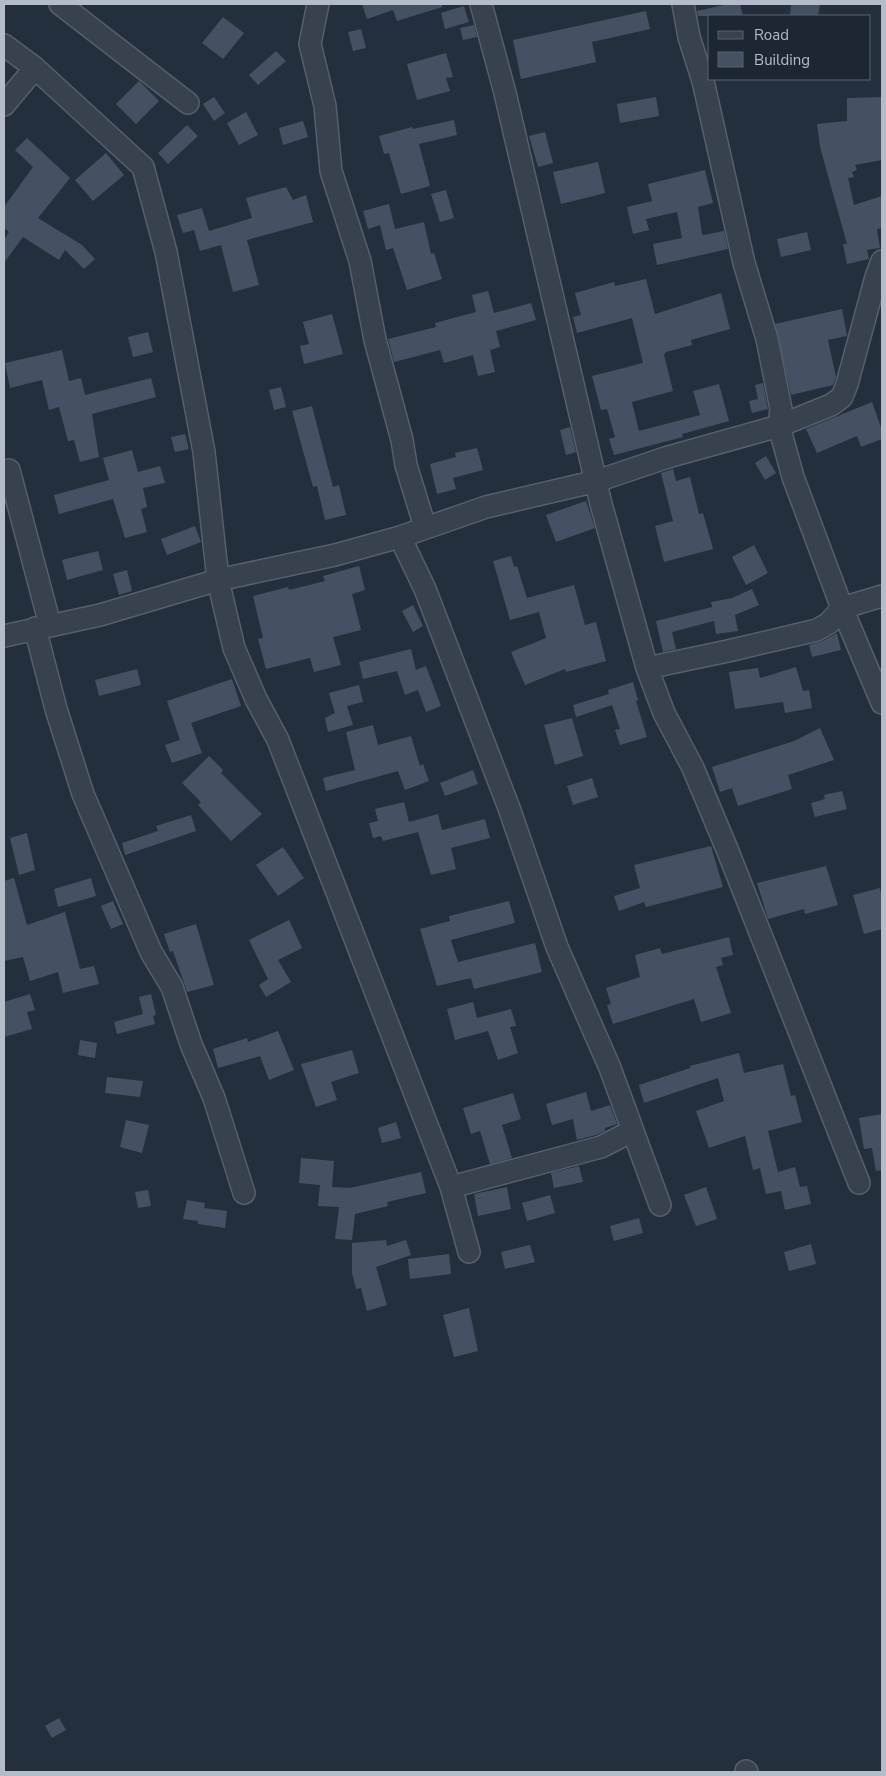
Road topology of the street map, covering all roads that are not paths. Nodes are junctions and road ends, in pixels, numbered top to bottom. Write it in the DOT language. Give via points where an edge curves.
graph roads {
  1 [pos="60,4"];
  2 [pos="318,4"];
  3 [pos="481,4"];
  4 [pos="683,4"];
  5 [pos="4,44"];
  6 [pos="35,68"];
  7 [pos="188,103"];
  8 [pos="4,105"];
  9 [pos="882,261"];
  10 [pos="779,426"];
  11 [pos="9,470"];
  12 [pos="597,481"];
  13 [pos="425,527"];
  14 [pos="400,537"];
  15 [pos="218,580"];
  16 [pos="882,596"];
  17 [pos="842,608"];
  18 [pos="43,626"];
  19 [pos="4,636"];
  20 [pos="647,668"];
  21 [pos="882,703"];
  22 [pos="632,1132"];
  23 [pos="860,1183"];
  24 [pos="451,1187"];
  25 [pos="244,1193"];
  26 [pos="660,1205"];
  27 [pos="469,1252"];
  1 -- 7 [label="street"];
  2 -- 13 [label="street" via="310,44 325,106 331,171 358,254 375,340"];
  3 -- 12 [label="street" via="508,103"];
  4 -- 10 [label="street" via="744,263 767,339 781,409"];
  5 -- 6 [label="street"];
  6 -- 8 [label="street"];
  6 -- 15 [label="street" via="143,168 166,252 204,452"];
  9 -- 10 [label="street" via="842,397 831,405"];
  10 -- 12 [label="street"];
  10 -- 17 [label="street" via="792,477"];
  11 -- 18 [label="street"];
  12 -- 13 [label="street" via="486,507"];
  12 -- 20 [label="street"];
  13 -- 14 [label="street"];
  14 -- 15 [label="street" via="335,555"];
  14 -- 22 [label="street" via="425,589 509,808 557,947 610,1068"];
  15 -- 18 [label="street" via="100,615"];
  15 -- 24 [label="street" via="234,648 278,740"];
  16 -- 17 [label="street"];
  17 -- 20 [label="street" via="829,623 816,630"];
  17 -- 21 [label="street"];
  18 -- 19 [label="street"];
  18 -- 25 [label="street" via="56,709 83,794 151,952 172,987 214,1098"];
  20 -- 23 [label="street" via="664,713 693,768 727,849"];
  22 -- 24 [label="street" via="601,1147"];
  22 -- 26 [label="street"];
  24 -- 27 [label="street"];
}
